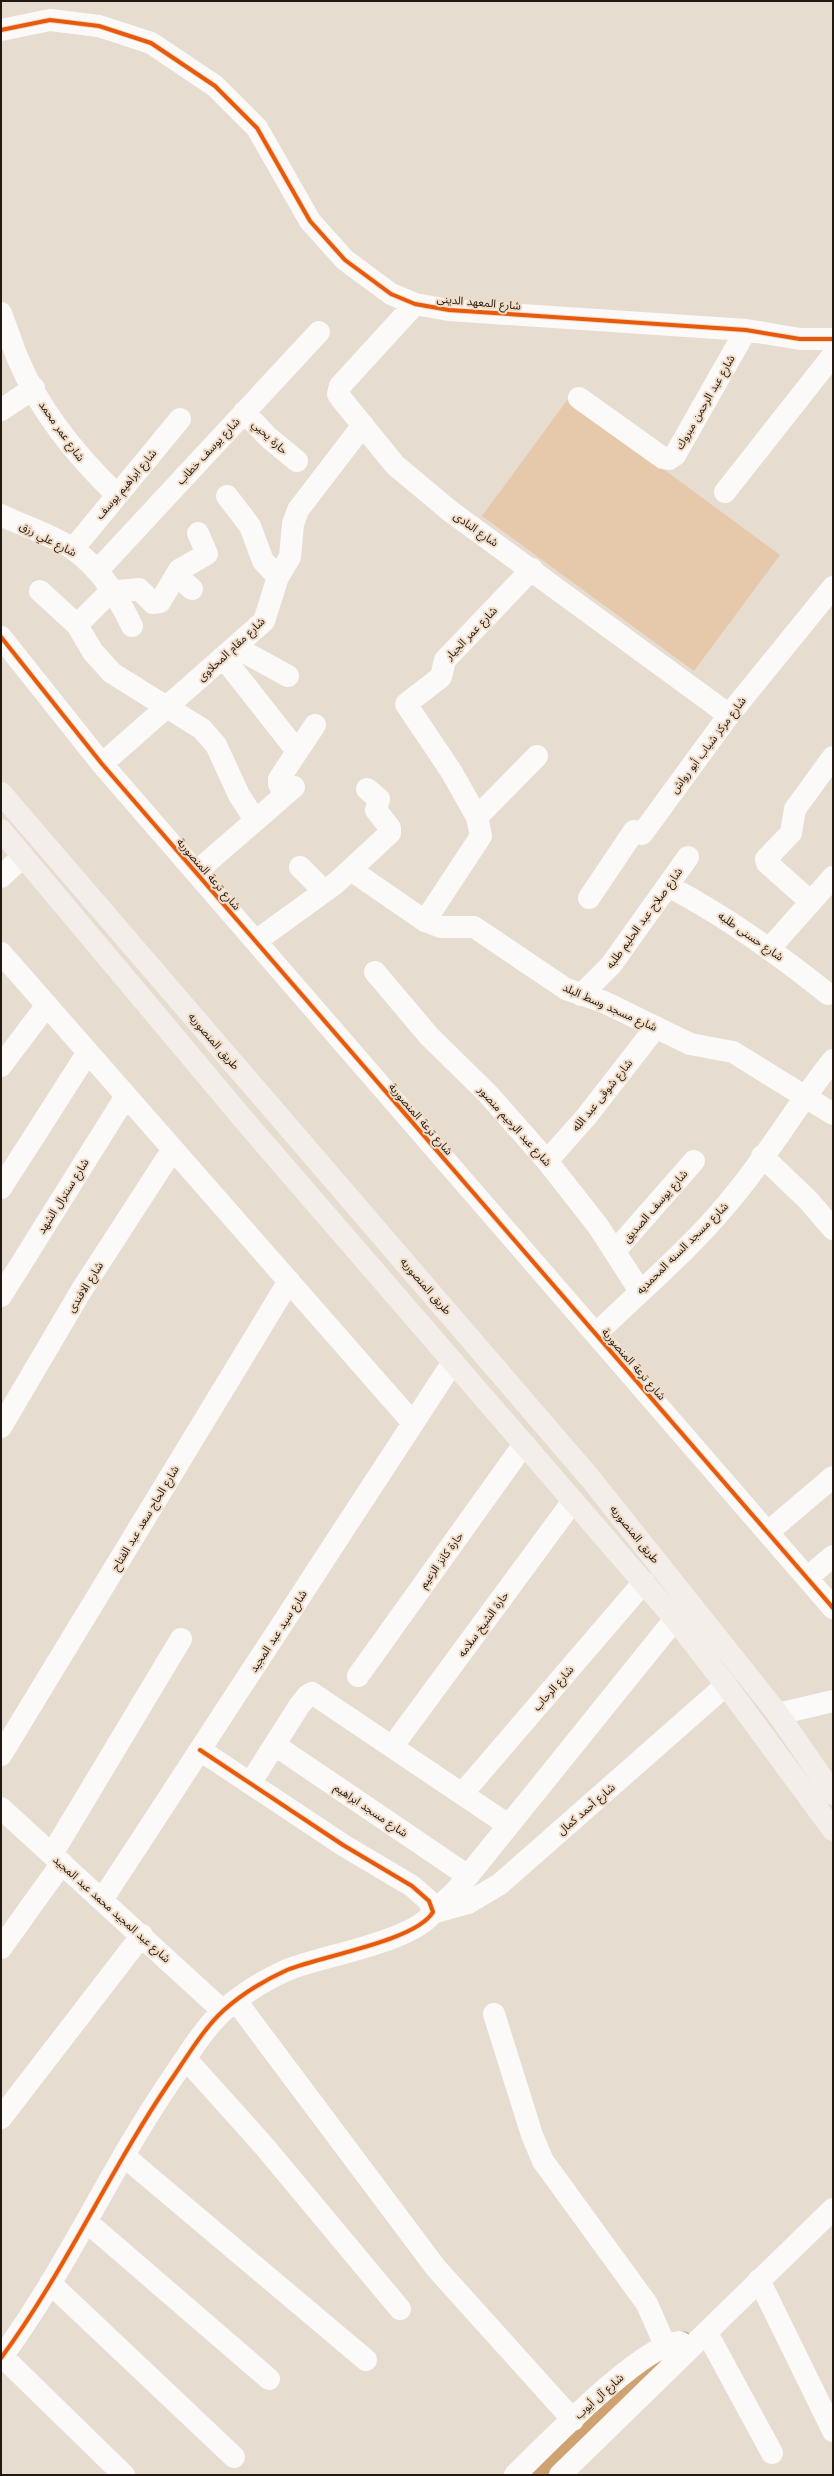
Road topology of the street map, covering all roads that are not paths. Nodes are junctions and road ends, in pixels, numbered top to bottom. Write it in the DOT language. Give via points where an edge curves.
graph roads {
  1 [pos="1,30"];
  2 [pos="415,304"];
  3 [pos="1,313"];
  4 [pos="746,330"];
  5 [pos="319,332"];
  6 [pos="833,339"];
  7 [pos="833,355"];
  8 [pos="34,388"];
  9 [pos="579,398"];
  10 [pos="1,410"];
  11 [pos="244,412"];
  12 [pos="180,419"];
  13 [pos="362,425"];
  14 [pos="297,461"];
  15 [pos="725,492"];
  16 [pos="117,495"];
  17 [pos="227,496"];
  18 [pos="1,515"];
  19 [pos="198,533"];
  20 [pos="73,549"];
  21 [pos="532,569"];
  22 [pos="98,570"];
  23 [pos="176,575"];
  24 [pos="278,577"];
  25 [pos="833,587"];
  26 [pos="192,589"];
  27 [pos="40,591"];
  28 [pos="114,591"];
  29 [pos="77,625"];
  30 [pos="132,626"];
  31 [pos="1,637"];
  32 [pos="229,652"];
  33 [pos="288,676"];
  34 [pos="167,707"];
  35 [pos="729,715"];
  36 [pos="315,725"];
  37 [pos="297,751"];
  38 [pos="537,756"];
  39 [pos="833,757"];
  40 [pos="102,764"];
  41 [pos="367,789"];
  42 [pos="1,793"];
  43 [pos="477,817"];
  44 [pos="255,820"];
  45 [pos="1,830"];
  46 [pos="23,856"];
  47 [pos="688,858"];
  48 [pos="300,867"];
  49 [pos="351,870"];
  50 [pos="196,872"];
  51 [pos="1,877"];
  52 [pos="833,877"];
  53 [pos="668,886"];
  54 [pos="324,891"];
  55 [pos="589,898"];
  56 [pos="811,902"];
  57 [pos="425,921"];
  58 [pos="256,941"];
  59 [pos="770,948"];
  60 [pos="1,953"];
  61 [pos="375,972"];
  62 [pos="828,994"];
  63 [pos="581,995"];
  64 [pos="47,1005"];
  65 [pos="656,1027"];
  66 [pos="88,1052"];
  67 [pos="833,1060"];
  68 [pos="1,1066"];
  69 [pos="126,1096"];
  70 [pos="804,1096"];
  71 [pos="267,1102"];
  72 [pos="833,1114"];
  73 [pos="244,1120"];
  74 [pos="173,1149"];
  75 [pos="762,1156"];
  76 [pos="547,1161"];
  77 [pos="694,1161"];
  78 [pos="1,1188"];
  79 [pos="833,1229"];
  80 [pos="615,1251"];
  81 [pos="289,1281"];
  82 [pos="640,1291"];
  83 [pos="1,1296"];
  84 [pos="596,1334"];
  85 [pos="453,1362"];
  86 [pos="413,1423"];
  87 [pos="1,1427"];
  88 [pos="524,1444"];
  89 [pos="833,1477"];
  90 [pos="573,1501"];
  91 [pos="768,1532"];
  92 [pos="833,1556"];
  93 [pos="807,1578"];
  94 [pos="644,1582"];
  95 [pos="833,1608"];
  96 [pos="675,1619"];
  97 [pos="181,1639"];
  98 [pos="358,1676"];
  99 [pos="726,1685"];
  100 [pos="833,1702"];
  101 [pos="778,1714"];
  102 [pos="275,1745"];
  103 [pos="392,1747"];
  104 [pos="200,1750"];
  105 [pos="1,1755"];
  106 [pos="251,1782"];
  107 [pos="462,1794"];
  108 [pos="833,1794"];
  109 [pos="2,1812"];
  110 [pos="508,1825"];
  111 [pos="833,1830"];
  112 [pos="57,1859"];
  113 [pos="468,1876"];
  114 [pos="102,1900"];
  115 [pos="433,1912"];
  116 [pos="142,1935"];
  117 [pos="1,1948"];
  118 [pos="230,2006"];
  119 [pos="494,2014"];
  120 [pos="186,2060"];
  121 [pos="1,2118"];
  122 [pos="124,2156"];
  123 [pos="833,2209"];
  124 [pos="87,2222"];
  125 [pos="759,2280"];
  126 [pos="50,2283"];
  127 [pos="400,2309"];
  128 [pos="701,2339"];
  129 [pos="665,2345"];
  130 [pos="2,2357"];
  131 [pos="366,2360"];
  132 [pos="269,2379"];
  133 [pos="573,2420"];
  134 [pos="833,2432"];
  135 [pos="772,2453"];
  136 [pos="234,2457"];
  137 [pos="124,2475"];
  138 [pos="515,2475"];
  139 [pos="560,2475"];
  1 -- 2 [label="street, شارع المعهد الدينى" via="50,20 99,26 158,47 215,86 257,128 310,221 345,260 391,294"];
  2 -- 4 [label="street, شارع المعهد الدينى" via="449,310"];
  2 -- 13 [label="street, شارع النادى" via="340,386 338,394"];
  3 -- 8 [label="street, شارع عمر محمد" via="18,361"];
  4 -- 6 [label="street, شارع المعهد الدينى" via="800,339"];
  4 -- 9 [label="street, شارع عبد الرحمن مبروك" via="675,455 669,459 663,458"];
  5 -- 11 [label="street, شارع يوسف خطاب"];
  7 -- 15 [label="street"];
  8 -- 10 [label="street"];
  8 -- 16 [label="street, شارع عمر محمد" via="48,414 84,462"];
  11 -- 14 [label="street, حارة يحيي" via="269,438"];
  11 -- 22 [label="street, شارع يوسف خطاب"];
  12 -- 16 [label="street, شارع ابراهيم يوسف"];
  13 -- 21 [label="street, شارع النادى" via="395,465 450,511"];
  13 -- 24 [label="street, شارع مقام المحلاوى" via="298,510 293,524 290,557"];
  16 -- 20 [label="street, شارع ابراهيم يوسف"];
  17 -- 24 [label="street" via="250,526 263,561"];
  18 -- 20 [label="street, شارع علي رزق"];
  19 -- 23 [label="street" via="207,554 183,567"];
  20 -- 22 [label="street, شارع علي رزق"];
  21 -- 35 [label="street, شارع النادى"];
  21 -- 43 [label="street, شارع عمر الجيار" via="445,660 441,677 406,704 451,771"];
  22 -- 28 [label="street, شارع علي رزق"];
  23 -- 26 [label="street"];
  23 -- 28 [label="street" via="158,603 154,603 142,590"];
  24 -- 32 [label="street, شارع مقام المحلاوى" via="264,621"];
  25 -- 35 [label="street, شارع مركز شباب أبو رواش"];
  27 -- 29 [label="street"];
  28 -- 29 [label="street" via="107,594"];
  28 -- 30 [label="street, شارع علي رزق"];
  29 -- 34 [label="street" via="93,652 112,673"];
  31 -- 40 [label="street, شارع ترعة المنصورية"];
  32 -- 33 [label="street"];
  32 -- 34 [label="street, شارع مقام المحلاوى"];
  32 -- 37 [label="street"];
  34 -- 40 [label="street, شارع مقام المحلاوى"];
  34 -- 44 [label="street" via="202,729 216,745"];
  35 -- 55 [label="street, شارع مركز شباب أبو رواش" via="642,834 634,831"];
  36 -- 37 [label="street"];
  37 -- 44 [label="street" via="278,782 290,790"];
  38 -- 43 [label="street"];
  39 -- 56 [label="street" via="795,810 790,833 766,859 767,863"];
  40 -- 50 [label="street, شارع ترعة المنصورية"];
  41 -- 49 [label="street" via="379,798 376,810 390,831"];
  42 -- 71 [label="main road, طريق المنصوريه"];
  43 -- 57 [label="street, شارع عمر الجيار" via="481,836"];
  44 -- 50 [label="street"];
  45 -- 46 [label="main road"];
  46 -- 51 [label="street"];
  46 -- 73 [label="main road"];
  47 -- 53 [label="street, شارع صلاح عبد الحليم طلبه"];
  48 -- 54 [label="street"];
  49 -- 54 [label="street"];
  49 -- 57 [label="street, شارع مسجد وسط البلد"];
  50 -- 58 [label="street, شارع ترعة المنصورية"];
  52 -- 56 [label="street"];
  53 -- 59 [label="street, شارع حسنى طلبه" via="710,907"];
  53 -- 63 [label="street, شارع صلاح عبد الحليم طلبه" via="611,965"];
  54 -- 58 [label="street"];
  56 -- 59 [label="street"];
  57 -- 63 [label="street, شارع مسجد وسط البلد" via="441,927 474,927 566,989"];
  58 -- 84 [label="street, شارع ترعة المنصورية"];
  59 -- 62 [label="street, شارع حسنى طلبه"];
  60 -- 64 [label="street"];
  61 -- 76 [label="street, شارع عبد الرحيم منصور" via="429,1036 488,1094"];
  63 -- 65 [label="street, شارع مسجد وسط البلد" via="604,1002"];
  64 -- 66 [label="street"];
  64 -- 68 [label="street"];
  65 -- 70 [label="street, شارع مسجد وسط البلد" via="690,1044 733,1052"];
  65 -- 76 [label="street, شارع شوقى عبد الله" via="586,1117"];
  66 -- 69 [label="street"];
  66 -- 78 [label="street"];
  67 -- 70 [label="street, شارع مسجد السنه المحمديه"];
  69 -- 74 [label="street"];
  69 -- 83 [label="street, شارع سنترال الشهد"];
  70 -- 72 [label="street, شارع مسجد وسط البلد"];
  70 -- 75 [label="street, شارع مسجد السنه المحمديه"];
  71 -- 73 [label="main road"];
  71 -- 101 [label="main road, طريق المنصوريه" via="590,1478"];
  73 -- 85 [label="main road"];
  74 -- 81 [label="street"];
  74 -- 87 [label="street, شارع الافندى" via="81,1291"];
  75 -- 79 [label="street" via="808,1200"];
  75 -- 82 [label="street, شارع مسجد السنه المحمديه" via="710,1224"];
  76 -- 80 [label="street, شارع عبد الرحيم منصور"];
  77 -- 80 [label="street, شارع يوسف الصديق"];
  80 -- 82 [label="street, شارع عبد الرحيم منصور"];
  81 -- 86 [label="street"];
  81 -- 105 [label="street, شارع الحاج سعد عبد الفتاح"];
  82 -- 84 [label="street, شارع مسجد السنه المحمديه"];
  84 -- 91 [label="street, شارع ترعة المنصورية"];
  85 -- 86 [label="street, شارع سيد عبد المجيد"];
  85 -- 88 [label="main road"];
  86 -- 104 [label="street, شارع سيد عبد المجيد"];
  88 -- 90 [label="main road"];
  88 -- 98 [label="street, حارة كانز الزعيم"];
  89 -- 91 [label="street"];
  90 -- 94 [label="main road"];
  90 -- 103 [label="street, حارة الشيخ سلامه"];
  91 -- 93 [label="street, شارع ترعة المنصورية"];
  92 -- 93 [label="street"];
  93 -- 95 [label="street, شارع ترعة المنصورية"];
  94 -- 96 [label="main road"];
  94 -- 107 [label="street, شارع الرحاب"];
  96 -- 99 [label="main road"];
  96 -- 110 [label="street"];
  97 -- 112 [label="street"];
  99 -- 111 [label="main road"];
  99 -- 115 [label="street, شارع أحمد كمال" via="500,1884 468,1903"];
  100 -- 101 [label="street"];
  101 -- 108 [label="main road, طريق المنصوريه"];
  102 -- 103 [label="street" via="307,1696 312,1693"];
  102 -- 106 [label="street"];
  102 -- 113 [label="street, شارع مسجد ابراهيم"];
  103 -- 107 [label="street"];
  104 -- 106 [label="street"];
  104 -- 114 [label="street, شارع سيد عبد المجيد"];
  106 -- 115 [label="street" via="343,1845 412,1886 429,1901"];
  107 -- 110 [label="street"];
  109 -- 112 [label="street, شارع عبد المجيد محمد عبد المجيد"];
  110 -- 113 [label="street"];
  112 -- 114 [label="street, شارع عبد المجيد محمد عبد المجيد"];
  112 -- 117 [label="street"];
  113 -- 115 [label="street"];
  114 -- 116 [label="street, شارع عبد المجيد محمد عبد المجيد"];
  115 -- 118 [label="street" via="422,1925 400,1935 288,1970 258,1984"];
  116 -- 118 [label="street, شارع عبد المجيد محمد عبد المجيد"];
  116 -- 121 [label="street"];
  118 -- 120 [label="street"];
  118 -- 133 [label="street, شارع عبد المجيد محمد عبد المجيد" via="436,2268"];
  119 -- 129 [label="street" via="532,2135 543,2161 647,2304"];
  120 -- 122 [label="street" via="145,2118"];
  120 -- 127 [label="street" via="264,2146"];
  122 -- 124 [label="street"];
  122 -- 131 [label="street"];
  123 -- 125 [label="street"];
  124 -- 126 [label="street"];
  124 -- 132 [label="street"];
  125 -- 128 [label="street"];
  125 -- 134 [label="street"];
  126 -- 130 [label="street"];
  126 -- 136 [label="street"];
  128 -- 129 [label="street, شارع آل أيوب"];
  128 -- 135 [label="street"];
  128 -- 139 [label="street"];
  129 -- 133 [label="street, شارع آل أيوب" via="632,2366"];
  130 -- 137 [label="street"];
  133 -- 138 [label="street, شارع آل أيوب"];
}
